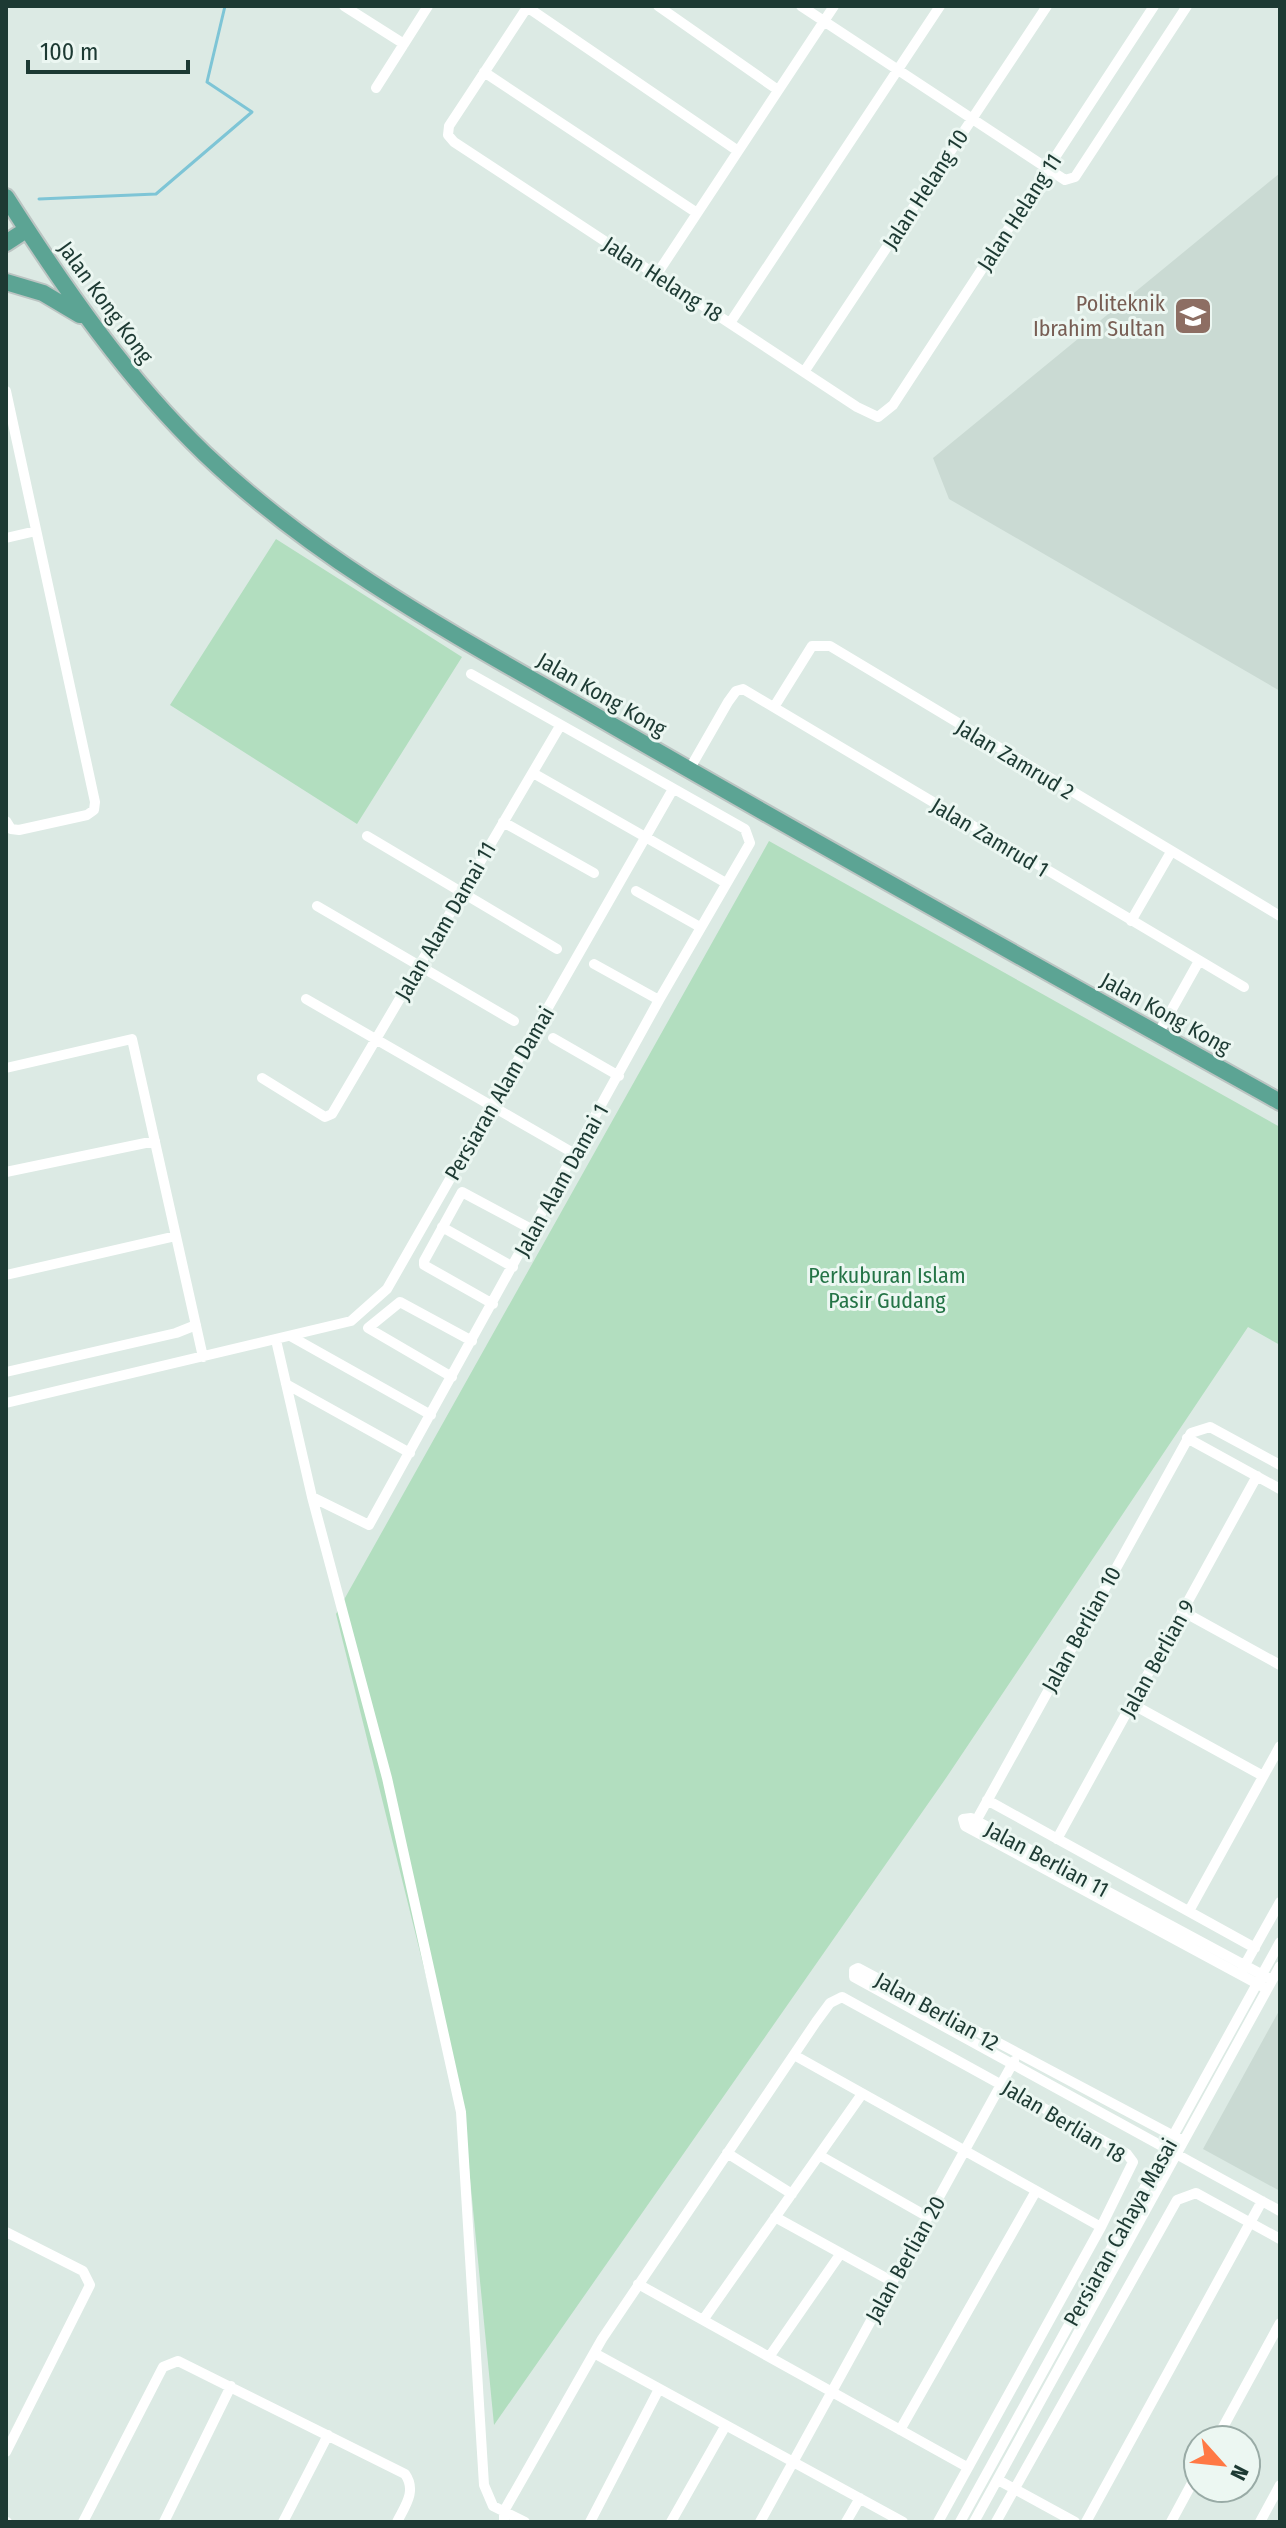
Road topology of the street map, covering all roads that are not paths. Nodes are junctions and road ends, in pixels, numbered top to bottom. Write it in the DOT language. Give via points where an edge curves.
graph roads {
  1 [pos="344,6"];
  2 [pos="428,6"];
  3 [pos="527,6"];
  4 [pos="658,6"];
  5 [pos="801,6"];
  6 [pos="834,6"];
  7 [pos="940,6"];
  8 [pos="1047,6"];
  9 [pos="1154,6"];
  10 [pos="1187,6"];
  11 [pos="824,22"];
  12 [pos="404,44"];
  13 [pos="897,70"];
  14 [pos="484,72"];
  15 [pos="376,88"];
  16 [pos="778,90"];
  17 [pos="971,119"];
  18 [pos="738,151"];
  19 [pos="1047,170"];
  20 [pos="9,207"];
  21 [pos="697,213"];
  22 [pos="26,230"];
  23 [pos="6,243"];
  24 [pos="657,274"];
  25 [pos="6,282"];
  26 [pos="88,320"];
  27 [pos="730,323"];
  28 [pos="804,372"];
  29 [pos="6,391"];
  30 [pos="881,416"];
  31 [pos="11,440"];
  32 [pos="36,531"];
  33 [pos="6,538"];
  34 [pos="471,674"];
  35 [pos="774,707"];
  36 [pos="560,726"];
  37 [pos="689,770"];
  38 [pos="533,773"];
  39 [pos="673,789"];
  40 [pos="6,821"];
  41 [pos="503,822"];
  42 [pos="367,836"];
  43 [pos="646,837"];
  44 [pos="1171,852"];
  45 [pos="594,873"];
  46 [pos="726,883"];
  47 [pos="636,891"];
  48 [pos="461,893"];
  49 [pos="317,906"];
  50 [pos="1280,916"];
  51 [pos="1131,921"];
  52 [pos="700,927"];
  53 [pos="557,949"];
  54 [pos="1199,961"];
  55 [pos="594,964"];
  56 [pos="418,966"];
  57 [pos="1244,987"];
  58 [pos="306,999"];
  59 [pos="659,1000"];
  60 [pos="514,1021"];
  61 [pos="1158,1034"];
  62 [pos="553,1038"];
  63 [pos="376,1040"];
  64 [pos="6,1068"];
  65 [pos="619,1076"];
  66 [pos="262,1078"];
  67 [pos="1280,1102"];
  68 [pos="491,1106"];
  69 [pos="155,1141"];
  70 [pos="575,1154"];
  71 [pos="6,1172"];
  72 [pos="442,1227"];
  73 [pos="533,1230"];
  74 [pos="176,1236"];
  75 [pos="513,1267"];
  76 [pos="6,1275"];
  77 [pos="493,1304"];
  78 [pos="196,1325"];
  79 [pos="292,1337"];
  80 [pos="276,1340"];
  81 [pos="472,1341"];
  82 [pos="203,1357"];
  83 [pos="6,1372"];
  84 [pos="452,1377"];
  85 [pos="286,1384"];
  86 [pos="6,1403"];
  87 [pos="431,1415"];
  88 [pos="1187,1438"];
  89 [pos="410,1453"];
  90 [pos="1280,1465"];
  91 [pos="1257,1476"];
  92 [pos="1280,1489"];
  93 [pos="312,1497"];
  94 [pos="1182,1611"];
  95 [pos="1280,1665"];
  96 [pos="1132,1704"];
  97 [pos="1280,1746"];
  98 [pos="1263,1776"];
  99 [pos="987,1800"];
  100 [pos="976,1821"];
  101 [pos="1057,1839"];
  102 [pos="1280,1902"];
  103 [pos="1189,1911"];
  104 [pos="1280,1942"];
  105 [pos="1255,1948"];
  106 [pos="1280,1966"];
  107 [pos="1242,1970"];
  108 [pos="1264,1982"];
  109 [pos="794,2055"];
  110 [pos="1014,2061"];
  111 [pos="1002,2084"];
  112 [pos="862,2094"];
  113 [pos="1178,2139"];
  114 [pos="1172,2150"];
  115 [pos="965,2151"];
  116 [pos="727,2153"];
  117 [pos="819,2155"];
  118 [pos="1036,2191"];
  119 [pos="792,2194"];
  120 [pos="1262,2201"];
  121 [pos="1280,2211"];
  122 [pos="775,2217"];
  123 [pos="928,2217"];
  124 [pos="1250,2221"];
  125 [pos="1101,2227"];
  126 [pos="7,2236"];
  127 [pos="1280,2239"];
  128 [pos="841,2253"];
  129 [pos="893,2282"];
  130 [pos="638,2284"];
  131 [pos="703,2320"];
  132 [pos="1280,2323"];
  133 [pos="594,2353"];
  134 [pos="769,2357"];
  135 [pos="231,2386"];
  136 [pos="659,2389"];
  137 [pos="832,2392"];
  138 [pos="1225,2424"];
  139 [pos="726,2425"];
  140 [pos="900,2430"];
  141 [pos="328,2435"];
  142 [pos="6,2452"];
  143 [pos="793,2462"];
  144 [pos="967,2467"];
  145 [pos="998,2480"];
  146 [pos="1280,2485"];
  147 [pos="1014,2489"];
  148 [pos="860,2498"];
  149 [pos="1182,2502"];
  150 [pos="504,2516"];
  151 [pos="83,2522"];
  152 [pos="164,2522"];
  153 [pos="283,2522"];
  154 [pos="397,2522"];
  155 [pos="525,2522"];
  156 [pos="590,2522"];
  157 [pos="671,2522"];
  158 [pos="760,2522"];
  159 [pos="846,2522"];
  160 [pos="903,2522"];
  161 [pos="938,2522"];
  162 [pos="960,2522"];
  163 [pos="974,2522"];
  164 [pos="996,2522"];
  165 [pos="1075,2522"];
  166 [pos="1086,2522"];
  167 [pos="1171,2522"];
  168 [pos="1260,2522"];
  1 -- 12 [label="street"];
  2 -- 12 [label="street"];
  3 -- 14 [label="street"];
  3 -- 18 [label="street"];
  4 -- 16 [label="street"];
  5 -- 11 [label="street"];
  6 -- 11 [label="street"];
  7 -- 13 [label="street"];
  8 -- 17 [label="street, Jalan Helang 10"];
  9 -- 19 [label="street, Jalan Helang 11"];
  10 -- 19 [label="street" via="1075,177 1065,180"];
  11 -- 13 [label="street"];
  11 -- 16 [label="street"];
  12 -- 15 [label="street"];
  13 -- 17 [label="street"];
  13 -- 27 [label="street"];
  14 -- 21 [label="street"];
  14 -- 24 [label="street, Jalan Helang 18" via="448,135"];
  16 -- 18 [label="street"];
  17 -- 19 [label="street"];
  17 -- 28 [label="street, Jalan Helang 10"];
  18 -- 21 [label="street"];
  19 -- 30 [label="street, Jalan Helang 11"];
  20 -- 22 [label="main road, Jalan Kong Kong"];
  21 -- 24 [label="street"];
  22 -- 23 [label="main road"];
  22 -- 26 [label="main road, Jalan Kong Kong"];
  24 -- 27 [label="street, Jalan Helang 18"];
  25 -- 26 [label="main road" via="43,293"];
  26 -- 37 [label="main road, Jalan Kong Kong" via="153,401 268,509 361,577"];
  27 -- 28 [label="street, Jalan Helang 18"];
  28 -- 30 [label="street, Jalan Helang 18" via="870,415"];
  29 -- 31 [label="street"];
  31 -- 32 [label="street"];
  32 -- 33 [label="street"];
  32 -- 40 [label="street" via="95,806 87,815 19,830"];
  34 -- 36 [label="street"];
  35 -- 37 [label="street, Jalan Zamrud 1" via="751,692 736,691"];
  35 -- 44 [label="street, Jalan Zamrud 2" via="812,646 830,646"];
  35 -- 51 [label="street, Jalan Zamrud 1"];
  36 -- 38 [label="street, Jalan Alam Damai 11"];
  36 -- 39 [label="street"];
  37 -- 61 [label="main road, Jalan Kong Kong"];
  38 -- 41 [label="street, Jalan Alam Damai 11"];
  38 -- 43 [label="street"];
  39 -- 43 [label="street, Persiaran Alam Damai"];
  39 -- 46 [label="street, Jalan Alam Damai 1" via="749,835 750,843"];
  41 -- 45 [label="street"];
  41 -- 48 [label="street, Jalan Alam Damai 11"];
  42 -- 48 [label="street"];
  43 -- 46 [label="street"];
  43 -- 68 [label="street, Persiaran Alam Damai"];
  44 -- 50 [label="street, Jalan Zamrud 2"];
  44 -- 51 [label="street"];
  46 -- 52 [label="street, Jalan Alam Damai 1"];
  47 -- 52 [label="street"];
  48 -- 53 [label="street"];
  48 -- 56 [label="street, Jalan Alam Damai 11"];
  49 -- 56 [label="street"];
  51 -- 54 [label="street, Jalan Zamrud 1"];
  52 -- 59 [label="street, Jalan Alam Damai 1"];
  54 -- 57 [label="street, Jalan Zamrud 1"];
  54 -- 61 [label="street"];
  55 -- 59 [label="street"];
  56 -- 60 [label="street"];
  56 -- 63 [label="street, Jalan Alam Damai 11"];
  58 -- 63 [label="street"];
  59 -- 65 [label="street, Jalan Alam Damai 1"];
  61 -- 67 [label="main road, Jalan Kong Kong"];
  62 -- 65 [label="street"];
  63 -- 66 [label="street, Jalan Alam Damai 11" via="329,1116"];
  63 -- 68 [label="street"];
  64 -- 69 [label="street" via="132,1039"];
  65 -- 70 [label="street, Jalan Alam Damai 1"];
  68 -- 70 [label="street"];
  68 -- 79 [label="street, Persiaran Alam Damai" via="387,1289 351,1321"];
  69 -- 71 [label="street"];
  69 -- 74 [label="street"];
  70 -- 73 [label="street, Jalan Alam Damai 1"];
  72 -- 73 [label="street" via="465,1192"];
  72 -- 75 [label="street"];
  72 -- 77 [label="street" via="424,1265"];
  73 -- 75 [label="street, Jalan Alam Damai 1"];
  74 -- 76 [label="street"];
  74 -- 78 [label="street"];
  75 -- 77 [label="street, Jalan Alam Damai 1"];
  77 -- 81 [label="street, Jalan Alam Damai 1"];
  78 -- 82 [label="street"];
  78 -- 83 [label="street"];
  79 -- 80 [label="street, Persiaran Alam Damai"];
  79 -- 87 [label="street"];
  80 -- 82 [label="street, Persiaran Alam Damai"];
  80 -- 85 [label="street"];
  81 -- 84 [label="street, Jalan Alam Damai 1"];
  81 -- 84 [label="street" via="400,1302 368,1328"];
  82 -- 86 [label="street, Persiaran Alam Damai"];
  84 -- 87 [label="street, Jalan Alam Damai 1"];
  85 -- 89 [label="street"];
  85 -- 93 [label="street"];
  87 -- 89 [label="street, Jalan Alam Damai 1"];
  88 -- 90 [label="street" via="1198,1428 1210,1427"];
  88 -- 91 [label="street"];
  88 -- 99 [label="street, Jalan Berlian 10"];
  89 -- 93 [label="street, Jalan Alam Damai 1" via="369,1525"];
  91 -- 92 [label="street"];
  91 -- 94 [label="street, Jalan Berlian 9"];
  93 -- 150 [label="street" via="387,1778 461,2112 480,2452 487,2496"];
  94 -- 95 [label="street"];
  94 -- 96 [label="street, Jalan Berlian 9"];
  96 -- 98 [label="street"];
  96 -- 101 [label="street, Jalan Berlian 9"];
  97 -- 98 [label="street"];
  98 -- 103 [label="street"];
  99 -- 100 [label="street, Jalan Berlian 10"];
  99 -- 101 [label="street"];
  100 -- 107 [label="street, Jalan Berlian 11" via="967,1817 962,1822"];
  101 -- 103 [label="street"];
  102 -- 105 [label="street"];
  103 -- 105 [label="street"];
  104 -- 108 [label="street, Persiaran Cahaya Masai"];
  105 -- 107 [label="street"];
  106 -- 108 [label="street, Persiaran Cahaya Masai"];
  107 -- 108 [label="street, Jalan Berlian 11"];
  108 -- 113 [label="street, Persiaran Cahaya Masai"];
  109 -- 111 [label="street, Jalan Berlian 18" via="830,2003 842,1997"];
  109 -- 112 [label="street"];
  109 -- 116 [label="street"];
  110 -- 110 [label="street, Jalan Berlian 12" via="854,1977 854,1970 858,1968"];
  110 -- 111 [label="street, Jalan Berlian 20"];
  110 -- 113 [label="street, Jalan Berlian 12"];
  110 -- 114 [label="street, Jalan Berlian 12"];
  111 -- 115 [label="street, Jalan Berlian 20"];
  111 -- 125 [label="street, Jalan Berlian 18" via="1131,2158 1132,2168"];
  112 -- 115 [label="street"];
  112 -- 117 [label="street"];
  113 -- 114 [label="street, Persiaran Cahaya Masai"];
  114 -- 120 [label="street, Jalan Berlian 12"];
  114 -- 145 [label="street, Persiaran Cahaya Masai"];
  114 -- 162 [label="street, Persiaran Cahaya Masai"];
  115 -- 118 [label="street"];
  115 -- 123 [label="street, Jalan Berlian 20"];
  116 -- 119 [label="street"];
  116 -- 130 [label="street"];
  117 -- 119 [label="street"];
  117 -- 123 [label="street"];
  118 -- 125 [label="street"];
  118 -- 140 [label="street"];
  119 -- 122 [label="street"];
  120 -- 121 [label="street, Jalan Berlian 12"];
  120 -- 124 [label="street"];
  122 -- 128 [label="street"];
  122 -- 131 [label="street"];
  123 -- 129 [label="street, Jalan Berlian 20"];
  124 -- 127 [label="street"];
  124 -- 147 [label="street" via="1196,2193 1177,2200"];
  124 -- 166 [label="street"];
  125 -- 144 [label="street, Jalan Berlian 18"];
  126 -- 142 [label="street" via="83,2271 89,2291"];
  128 -- 129 [label="street"];
  128 -- 134 [label="street"];
  129 -- 137 [label="street, Jalan Berlian 20"];
  130 -- 131 [label="street"];
  130 -- 133 [label="street"];
  131 -- 134 [label="street"];
  132 -- 138 [label="street"];
  133 -- 136 [label="street"];
  133 -- 150 [label="street"];
  134 -- 137 [label="street"];
  135 -- 141 [label="street"];
  135 -- 151 [label="street" via="184,2363 168,2363"];
  135 -- 152 [label="street"];
  136 -- 139 [label="street"];
  136 -- 156 [label="street"];
  137 -- 140 [label="street"];
  137 -- 143 [label="street, Jalan Berlian 20"];
  139 -- 143 [label="street"];
  139 -- 157 [label="street"];
  140 -- 144 [label="street"];
  141 -- 153 [label="street"];
  141 -- 154 [label="street" via="405,2474 410,2496"];
  143 -- 148 [label="street"];
  143 -- 158 [label="street, Jalan Berlian 20"];
  144 -- 161 [label="street, Jalan Berlian 18"];
  145 -- 147 [label="street"];
  145 -- 163 [label="street, Persiaran Cahaya Masai"];
  146 -- 168 [label="street"];
  147 -- 164 [label="street"];
  147 -- 165 [label="street"];
  148 -- 159 [label="street"];
  148 -- 160 [label="street"];
  149 -- 167 [label="street"];
  150 -- 155 [label="street"];
}
